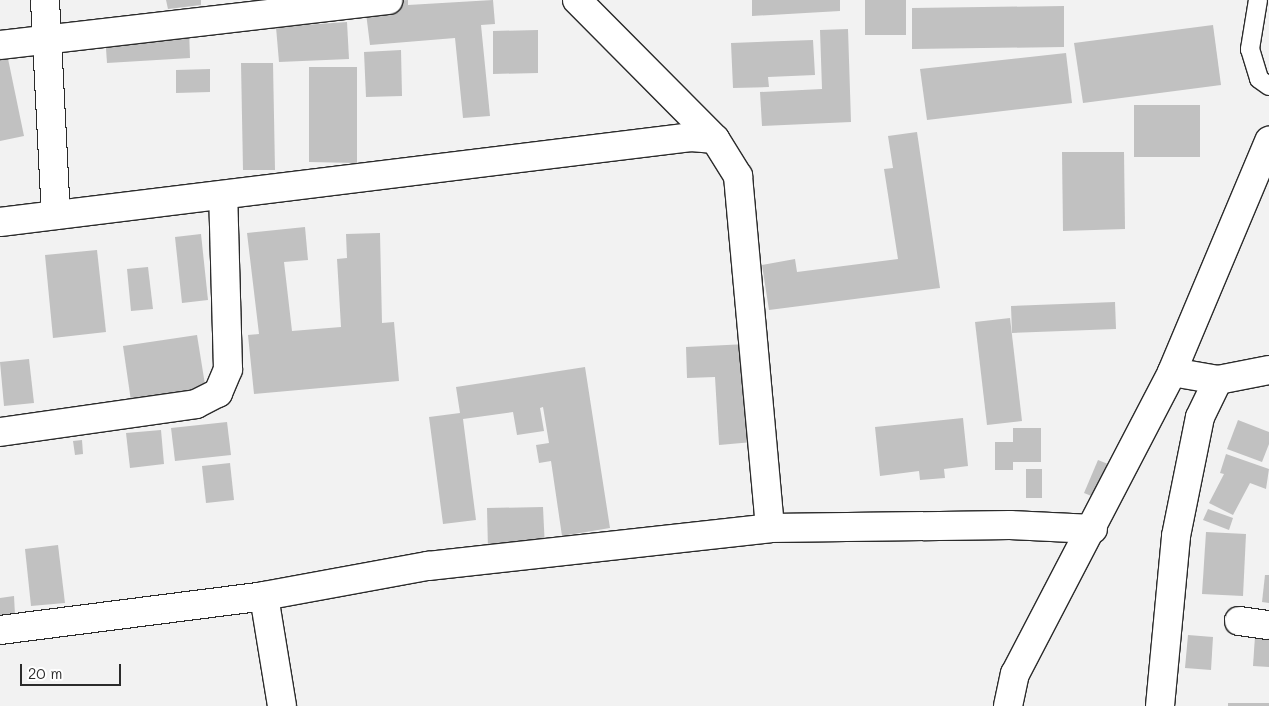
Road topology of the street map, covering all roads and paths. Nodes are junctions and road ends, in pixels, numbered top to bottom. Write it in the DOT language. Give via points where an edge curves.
graph roads {
  1 [pos="45,0"];
  2 [pos="388,0"];
  3 [pos="577,0"];
  4 [pos="1258,0"];
  5 [pos="47,39"];
  6 [pos="0,46"];
  7 [pos="1269,86"];
  8 [pos="714,139"];
  9 [pos="1269,141"];
  10 [pos="223,195"];
  11 [pos="56,216"];
  12 [pos="0,222"];
  13 [pos="1269,370"];
  14 [pos="1172,372"];
  15 [pos="1218,380"];
  16 [pos="0,432"];
  17 [pos="770,528"];
  18 [pos="1093,529"];
  19 [pos="264,596"];
  20 [pos="1239,621"];
  21 [pos="1269,625"];
  22 [pos="0,630"];
  23 [pos="282,706"];
  24 [pos="1008,706"];
  25 [pos="1160,706"];
  1 -- 5 [label="street"];
  2 -- 5 [label="street"];
  3 -- 8 [label="street"];
  4 -- 7 [label="lane" via="1250,49 1259,79"];
  5 -- 6 [label="street"];
  5 -- 11 [label="street"];
  8 -- 10 [label="street" via="691,137"];
  8 -- 17 [label="street" via="738,176"];
  9 -- 14 [label="street"];
  10 -- 11 [label="street"];
  10 -- 16 [label="street" via="228,369 218,393 196,404"];
  11 -- 12 [label="street"];
  13 -- 15 [label="street"];
  14 -- 15 [label="street"];
  14 -- 18 [label="street"];
  15 -- 25 [label="street" via="1200,417 1176,536"];
  17 -- 18 [label="street" via="1010,525"];
  17 -- 19 [label="street" via="428,566"];
  18 -- 24 [label="street" via="1015,674"];
  19 -- 22 [label="street"];
  19 -- 23 [label="street"];
  20 -- 21 [label="street"];
}
